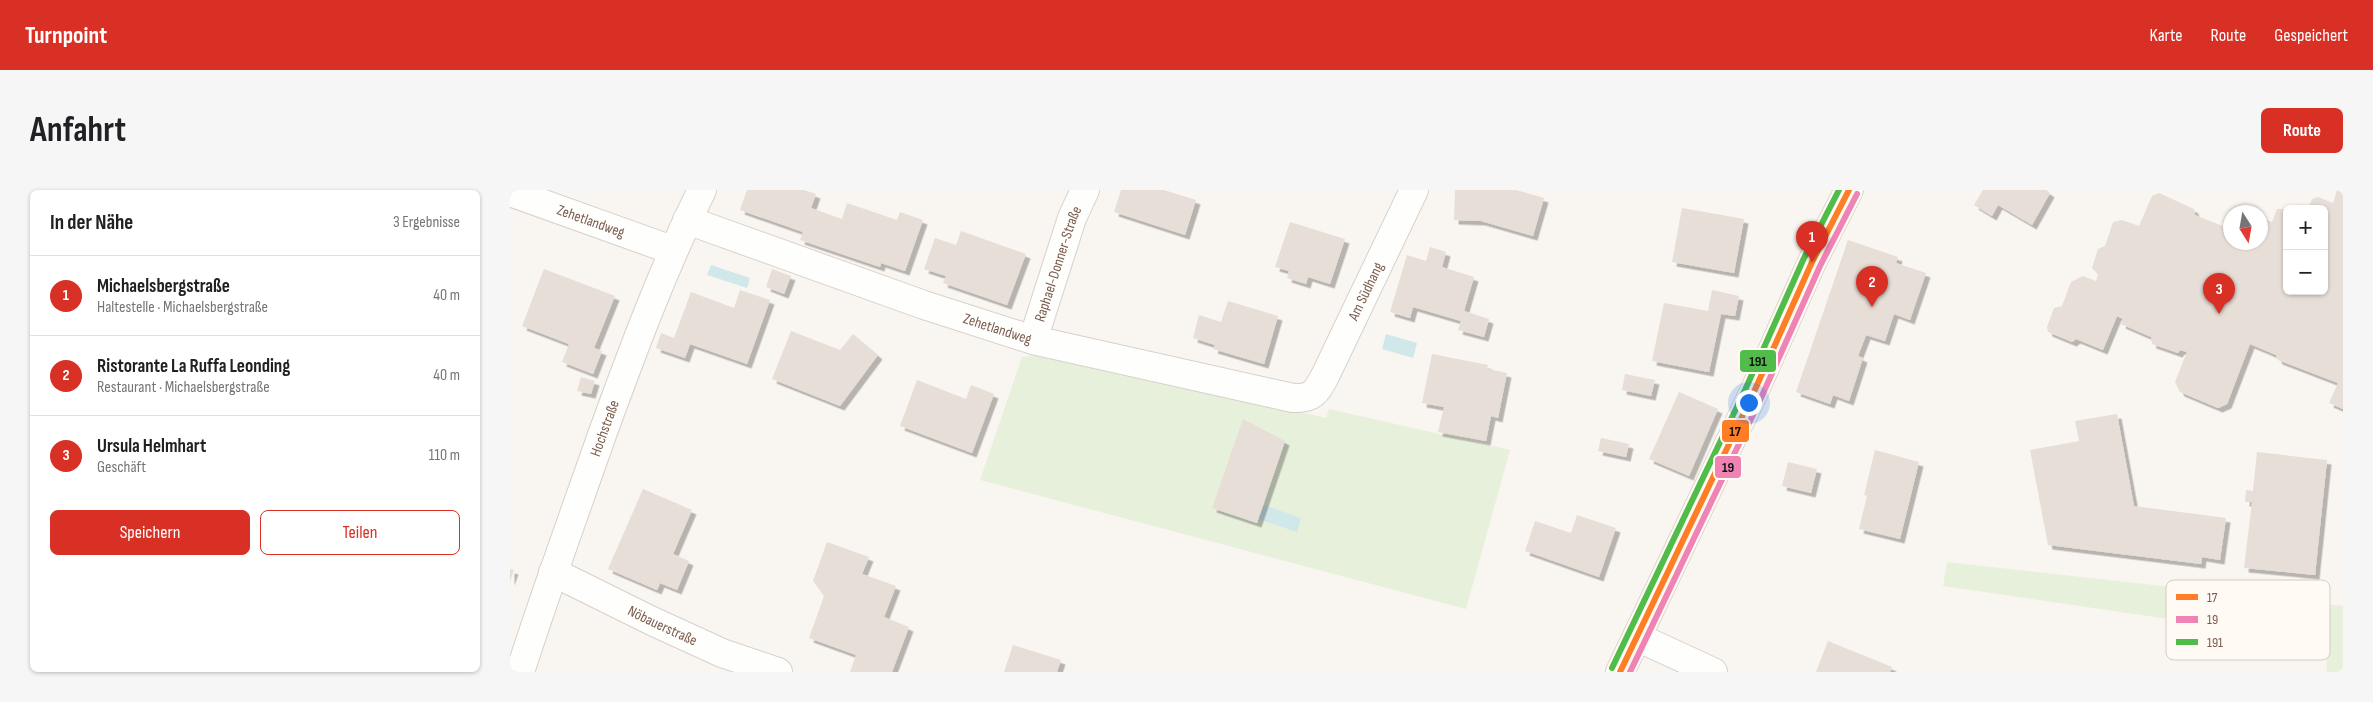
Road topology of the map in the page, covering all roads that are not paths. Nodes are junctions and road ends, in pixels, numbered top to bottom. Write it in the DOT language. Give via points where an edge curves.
graph roads {
  1 [pos="702,190"];
  2 [pos="1085,190"];
  3 [pos="1414,190"];
  4 [pos="1849,190"];
  5 [pos="510,192"];
  6 [pos="687,220"];
  7 [pos="672,250"];
  8 [pos="1033,340"];
  9 [pos="1316,392"];
  10 [pos="553,572"];
  11 [pos="1646,641"];
  12 [pos="520,672"];
  13 [pos="778,672"];
  14 [pos="1620,672"];
  15 [pos="1713,672"];
  1 -- 6 [label="street, Hochstraße"];
  2 -- 8 [label="street, Raphael-Donner-Straße" via="1072,218"];
  3 -- 9 [label="street, Am Südhang"];
  4 -- 11 [label="street" via="1812,262"];
  5 -- 7 [label="street, Zehetlandweg"];
  6 -- 7 [label="street, Hochstraße"];
  6 -- 8 [label="street, Zehetlandweg"];
  7 -- 10 [label="street, Hochstraße"];
  8 -- 9 [label="street, Zehetlandweg" via="1293,398 1305,399"];
  10 -- 12 [label="street, Hochstraße"];
  10 -- 13 [label="street, Nöbauerstraße" via="713,649"];
  11 -- 14 [label="street"];
  11 -- 15 [label="street"];
}
